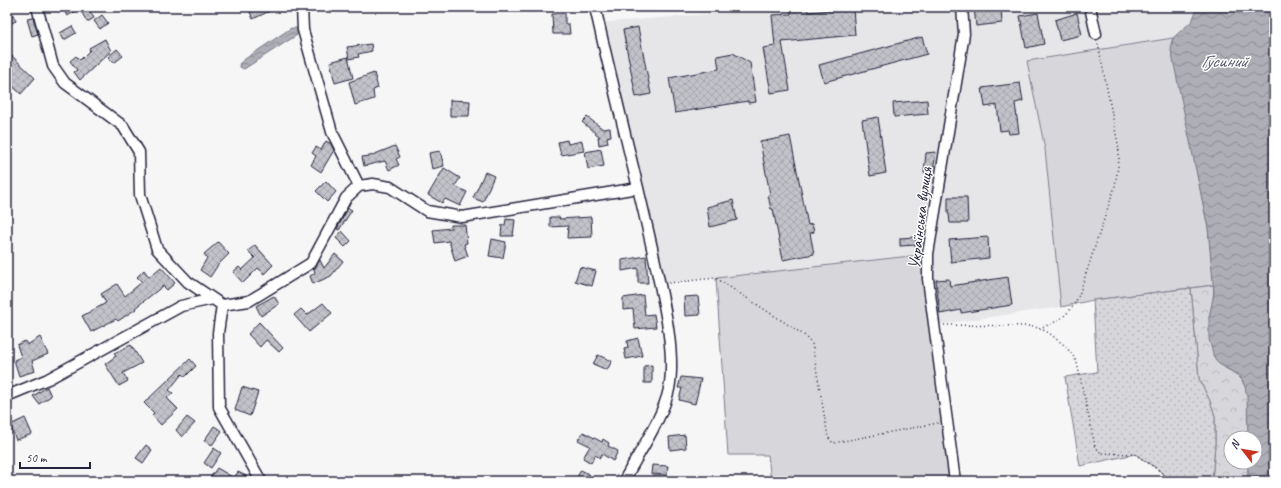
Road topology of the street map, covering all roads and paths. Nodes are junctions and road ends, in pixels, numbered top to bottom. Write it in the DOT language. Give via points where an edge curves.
graph roads {
  1 [pos="37,7"];
  2 [pos="302,7"];
  3 [pos="595,7"];
  4 [pos="962,7"];
  5 [pos="1090,7"];
  6 [pos="1096,34"];
  7 [pos="359,186"];
  8 [pos="638,188"];
  9 [pos="660,284"];
  10 [pos="213,299"];
  11 [pos="222,305"];
  12 [pos="934,325"];
  13 [pos="1039,328"];
  14 [pos="7,396"];
  15 [pos="946,422"];
  16 [pos="260,481"];
  17 [pos="624,481"];
  18 [pos="955,481"];
  19 [pos="1170,481"];
  1 -- 10 [label="street" via="53,66 65,82 123,126 138,152 140,195 157,249 188,282"];
  2 -- 7 [label="street" via="303,30 332,132"];
  3 -- 8 [label="street"];
  4 -- 12 [label="street, Українська вулиця" via="964,34 928,254 928,279"];
  5 -- 6 [label="street"];
  6 -- 13 [label="path" via="1117,134 1118,172 1073,307 1058,322"];
  7 -- 8 [label="street" via="373,184 390,187 427,211 462,217"];
  7 -- 11 [label="street" via="346,198 311,263 249,301"];
  8 -- 9 [label="street"];
  9 -- 15 [label="path" via="716,278 804,335 812,344 828,437 833,442"];
  9 -- 17 [label="street" via="671,354 669,390"];
  10 -- 11 [label="street"];
  10 -- 14 [label="street" via="181,306 48,379"];
  11 -- 16 [label="street" via="218,333 220,407"];
  12 -- 13 [label="path"];
  12 -- 15 [label="street, Українська вулиця"];
  13 -- 19 [label="path" via="1049,333 1072,354 1095,446 1101,453 1135,454"];
  15 -- 18 [label="street, Українська вулиця"];
}
